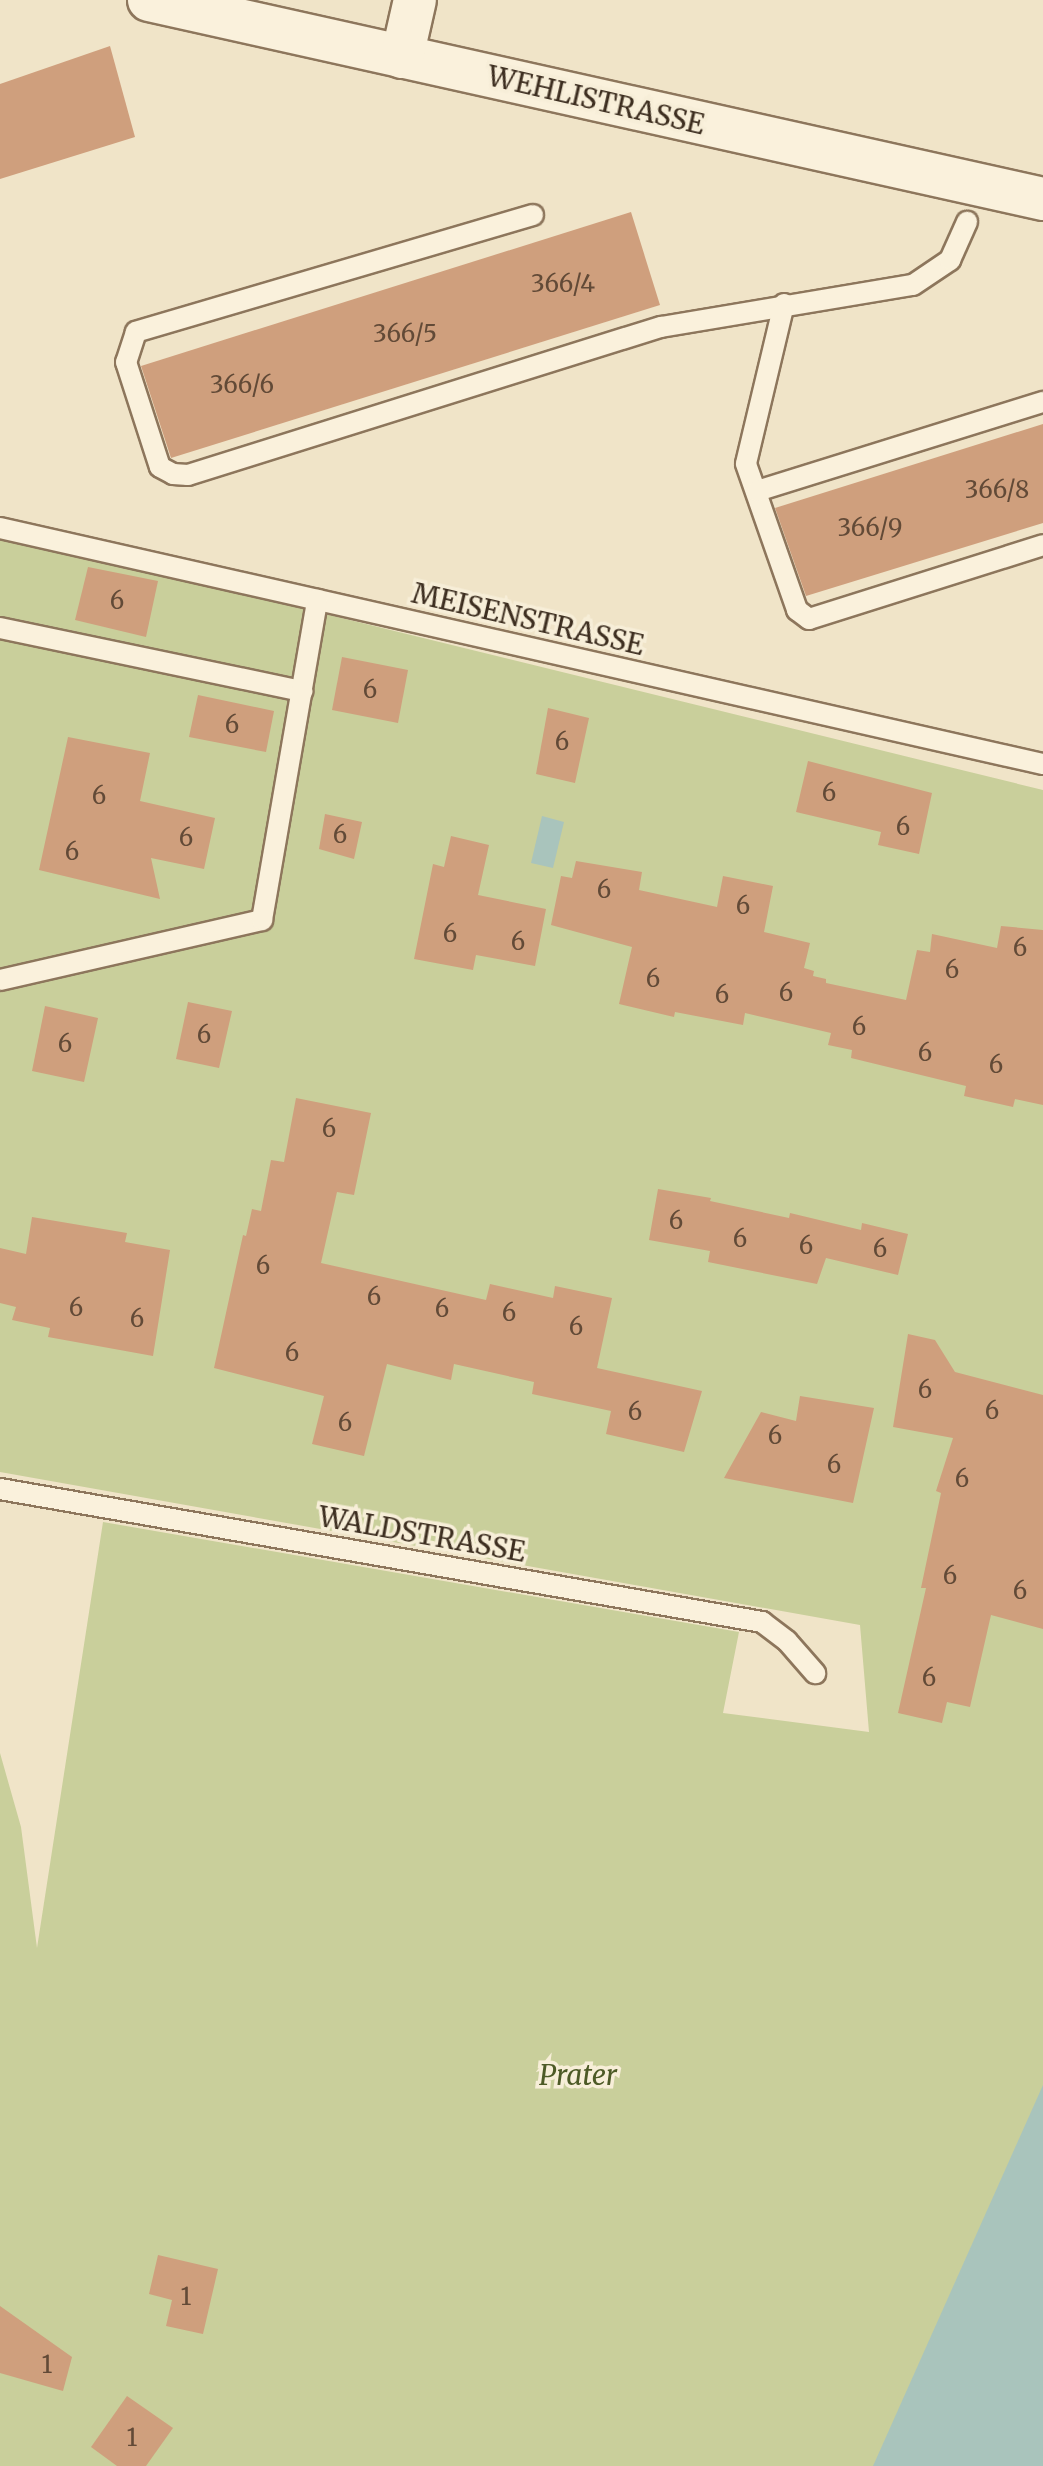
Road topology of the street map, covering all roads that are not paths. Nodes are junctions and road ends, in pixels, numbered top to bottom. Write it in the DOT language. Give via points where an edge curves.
graph roads {
  1 [pos="149,0"];
  2 [pos="415,0"];
  3 [pos="402,57"];
  4 [pos="1043,199"];
  5 [pos="533,215"];
  6 [pos="967,222"];
  7 [pos="784,304"];
  8 [pos="1043,402"];
  9 [pos="757,491"];
  10 [pos="0,528"];
  11 [pos="1043,545"];
  12 [pos="317,600"];
  13 [pos="0,628"];
  14 [pos="302,691"];
  15 [pos="1043,764"];
  16 [pos="0,980"];
  17 [pos="0,1489"];
  18 [pos="815,1673"];
  1 -- 3 [label="street, WEHLISTRASSE"];
  2 -- 3 [label="street"];
  3 -- 4 [label="street, WEHLISTRASSE"];
  5 -- 7 [label="lane" via="136,332 126,362 160,467 188,475 661,327"];
  6 -- 7 [label="lane" via="950,260 913,285"];
  7 -- 9 [label="lane" via="746,464"];
  8 -- 9 [label="lane"];
  9 -- 11 [label="lane" via="797,610 809,619"];
  10 -- 12 [label="lane, MEISENSTRASSE"];
  12 -- 14 [label="lane"];
  12 -- 15 [label="lane, MEISENSTRASSE"];
  13 -- 14 [label="lane"];
  14 -- 16 [label="lane" via="262,920"];
  17 -- 18 [label="lane, WALDSTRASSE" via="762,1622"];
}
